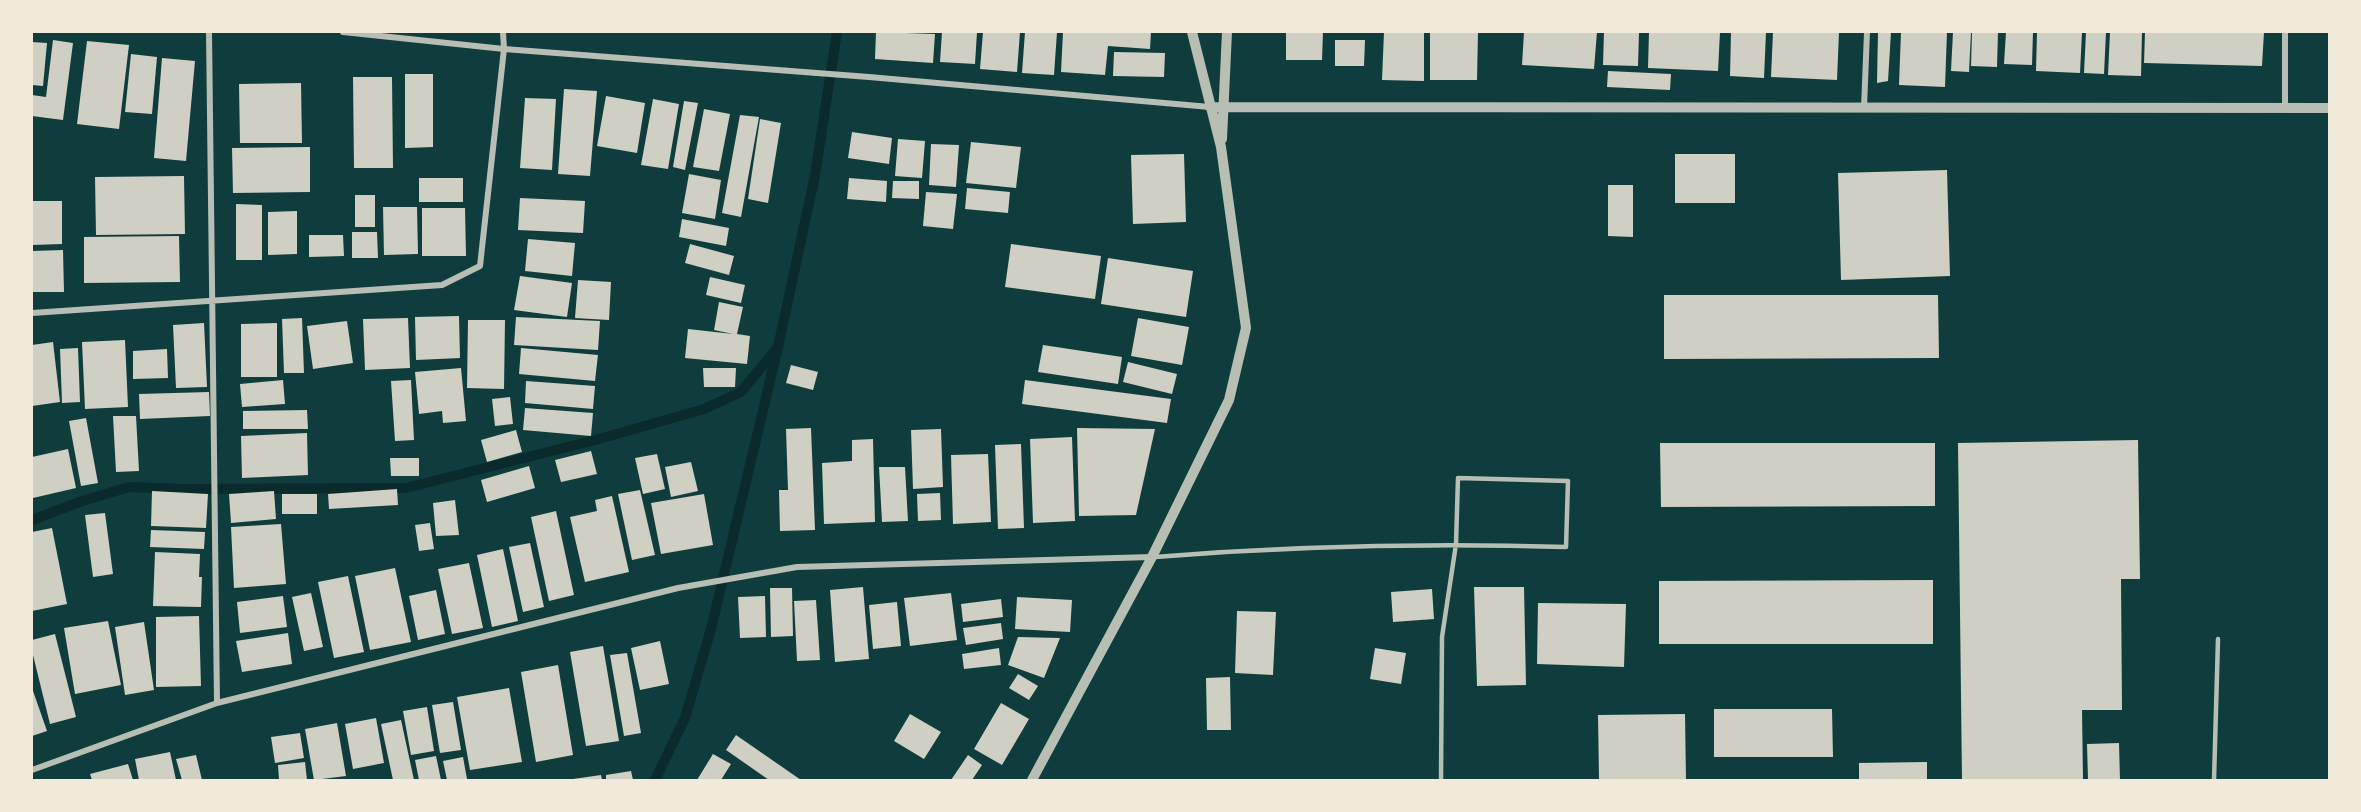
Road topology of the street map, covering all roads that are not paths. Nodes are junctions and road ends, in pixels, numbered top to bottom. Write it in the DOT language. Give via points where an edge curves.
graph roads {
  1 [pos="209,32"];
  2 [pos="343,32"];
  3 [pos="503,32"];
  4 [pos="1192,32"];
  5 [pos="1227,32"];
  6 [pos="1867,32"];
  7 [pos="2285,32"];
  8 [pos="504,49"];
  9 [pos="1210,107"];
  10 [pos="2330,108"];
  11 [pos="1224,109"];
  12 [pos="1864,109"];
  13 [pos="2285,109"];
  14 [pos="1221,147"];
  15 [pos="213,299"];
  16 [pos="32,313"];
  17 [pos="1456,544"];
  18 [pos="1152,557"];
  19 [pos="2218,639"];
  20 [pos="217,703"];
  21 [pos="32,770"];
  22 [pos="1032,780"];
  23 [pos="1441,780"];
  24 [pos="2214,780"];
  1 -- 15 [label="street"];
  2 -- 8 [label="street"];
  3 -- 8 [label="street"];
  4 -- 9 [label="street"];
  5 -- 11 [label="street"];
  6 -- 12 [label="street"];
  7 -- 13 [label="street"];
  8 -- 9 [label="street"];
  8 -- 15 [label="street" via="480,266 442,285"];
  9 -- 11 [label="street"];
  9 -- 14 [label="street"];
  10 -- 13 [label="street"];
  11 -- 12 [label="street"];
  11 -- 14 [label="street"];
  12 -- 13 [label="street"];
  14 -- 18 [label="street" via="1246,328 1229,400"];
  15 -- 16 [label="street"];
  15 -- 20 [label="street"];
  17 -- 17 [label="lane" via="1566,547 1568,481 1458,478"];
  17 -- 18 [label="lane" via="1253,549"];
  17 -- 23 [label="lane" via="1442,637"];
  18 -- 20 [label="street" via="797,567 678,588"];
  18 -- 22 [label="street"];
  19 -- 24 [label="lane"];
  20 -- 21 [label="street"];
}
